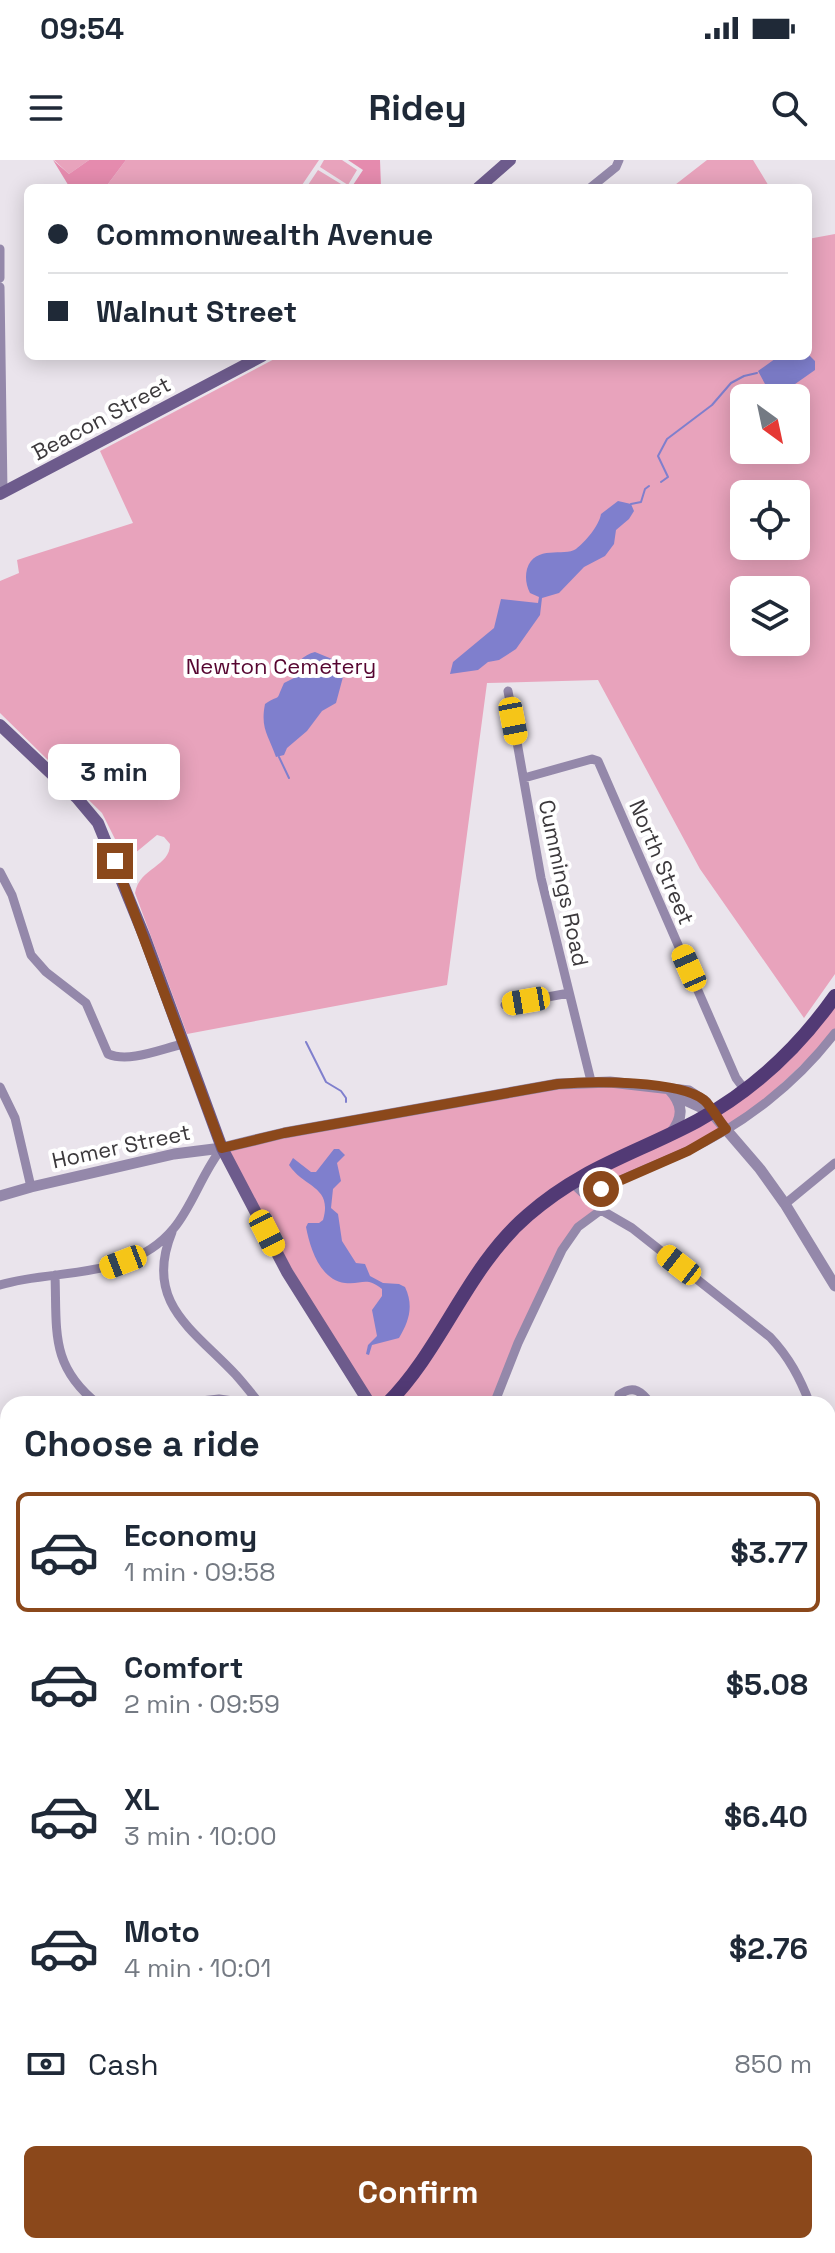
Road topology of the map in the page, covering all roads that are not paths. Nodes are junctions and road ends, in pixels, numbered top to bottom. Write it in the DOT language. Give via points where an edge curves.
graph roads {
  1 [pos="619,160"];
  2 [pos="503,162"];
  3 [pos="482,184"];
  4 [pos="595,184"];
  5 [pos="0,249"];
  6 [pos="0,278"];
  7 [pos="0,287"];
  8 [pos="254,360"];
  9 [pos="1,362"];
  10 [pos="1,493"];
  11 [pos="508,691"];
  12 [pos="3,732"];
  13 [pos="524,778"];
  14 [pos="0,872"];
  15 [pos="569,993"];
  16 [pos="835,996"];
  17 [pos="505,1005"];
  18 [pos="835,1033"];
  19 [pos="183,1044"];
  20 [pos="591,1081"];
  21 [pos="0,1087"];
  22 [pos="673,1090"];
  23 [pos="745,1090"];
  24 [pos="711,1112"];
  25 [pos="726,1129"];
  26 [pos="671,1133"];
  27 [pos="222,1148"];
  28 [pos="835,1163"];
  29 [pos="571,1182"];
  30 [pos="31,1187"];
  31 [pos="0,1196"];
  32 [pos="589,1198"];
  33 [pos="785,1204"];
  34 [pos="601,1210"];
  35 [pos="174,1229"];
  36 [pos="55,1275"];
  37 [pos="0,1285"];
  38 [pos="835,1286"];
  39 [pos="89,1396"];
  40 [pos="251,1396"];
  41 [pos="365,1396"];
  42 [pos="394,1396"];
  43 [pos="499,1396"];
  44 [pos="619,1396"];
  45 [pos="644,1396"];
  46 [pos="807,1396"];
  1 -- 4 [label="street"];
  2 -- 3 [label="main road"];
  5 -- 6 [label="street"];
  7 -- 9 [label="street"];
  8 -- 10 [label="main road, Beacon Street"];
  9 -- 10 [label="street"];
  11 -- 13 [label="street, Cummings Road"];
  12 -- 19 [label="main road" via="98,823"];
  13 -- 15 [label="street, Cummings Road"];
  13 -- 23 [label="street, North Street" via="598,761"];
  14 -- 19 [label="street" via="31,955 86,1003 108,1054 127,1057"];
  15 -- 17 [label="street"];
  15 -- 20 [label="street, Cummings Road"];
  16 -- 23 [label="main road" via="786,1054"];
  18 -- 25 [label="street" via="786,1086"];
  19 -- 27 [label="main road"];
  20 -- 22 [label="street, Homer Street"];
  20 -- 27 [label="street, Homer Street"];
  21 -- 30 [label="street" via="15,1118"];
  22 -- 24 [label="street, Homer Street"];
  22 -- 26 [label="street" via="681,1110"];
  23 -- 24 [label="main road"];
  24 -- 25 [label="street, Homer Street"];
  24 -- 26 [label="main road"];
  25 -- 32 [label="street"];
  25 -- 33 [label="street, Homer Street"];
  26 -- 29 [label="main road"];
  27 -- 30 [label="street, Homer Street"];
  27 -- 35 [label="street"];
  27 -- 41 [label="main road" via="287,1272"];
  28 -- 33 [label="street"];
  29 -- 32 [label="street"];
  29 -- 42 [label="main road" via="505,1238"];
  30 -- 31 [label="street, Homer Street"];
  32 -- 34 [label="street"];
  33 -- 38 [label="street, Homer Street"];
  34 -- 43 [label="street" via="578,1227 562,1250"];
  34 -- 46 [label="street" via="632,1228 770,1337 799,1375"];
  35 -- 36 [label="street" via="123,1262"];
  35 -- 40 [label="street" via="163,1264 175,1311"];
  36 -- 37 [label="street"];
  36 -- 39 [label="street" via="64,1366"];
  44 -- 45 [label="street" via="631,1389"];
}
